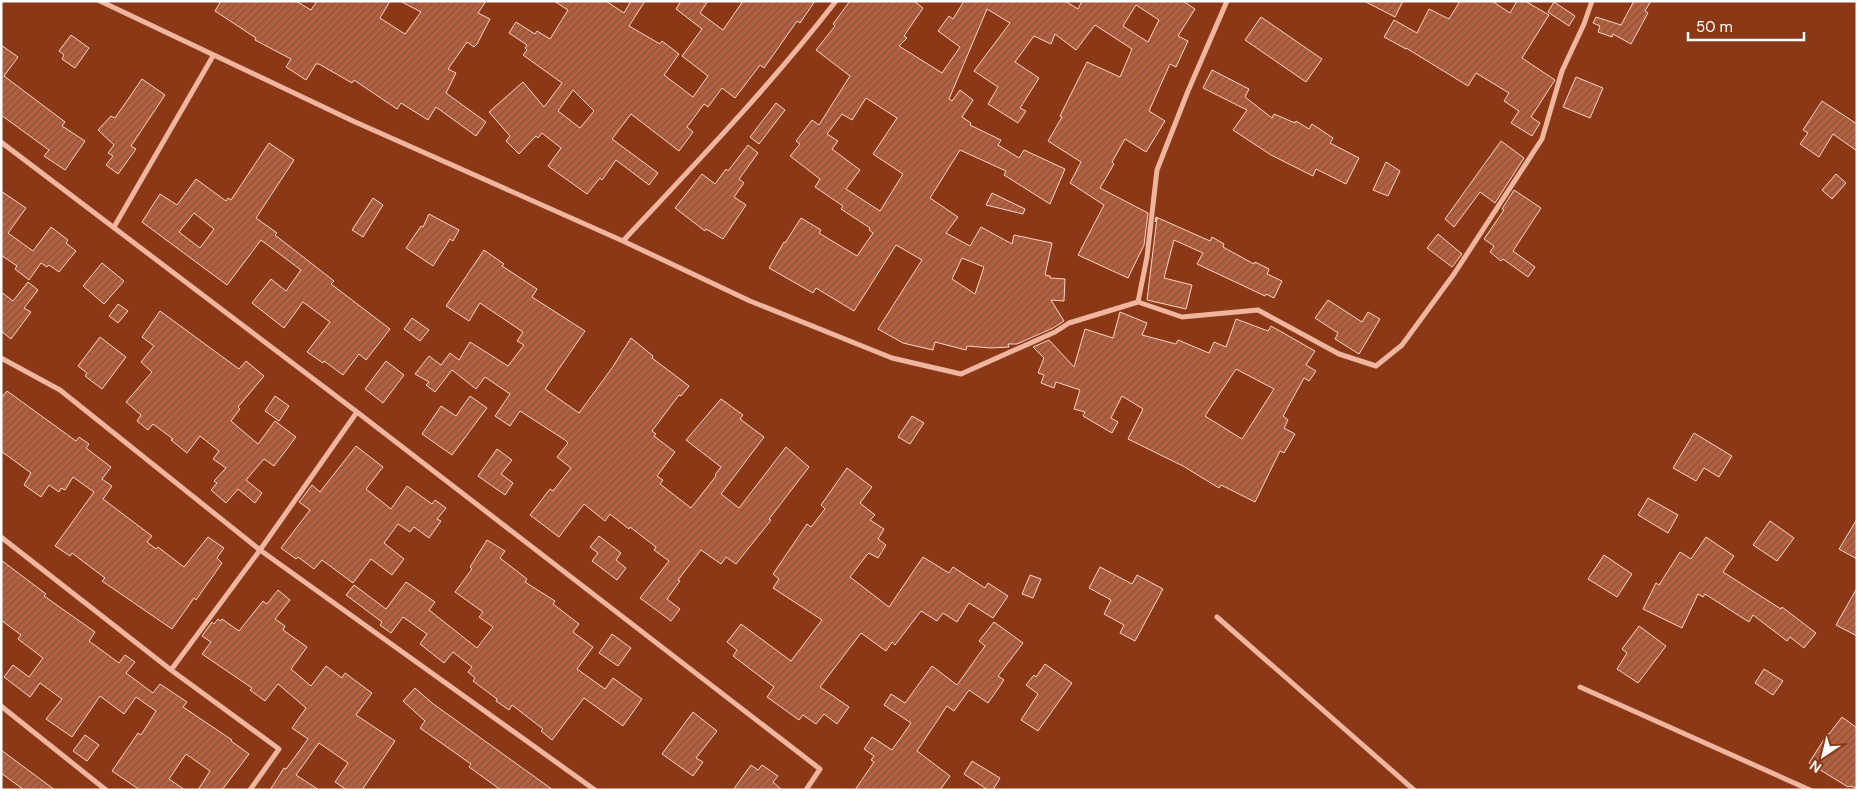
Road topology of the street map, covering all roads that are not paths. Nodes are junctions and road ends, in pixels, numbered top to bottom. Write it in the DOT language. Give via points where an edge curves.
graph roads {
  1 [pos="100,1"];
  2 [pos="836,1"];
  3 [pos="1227,1"];
  4 [pos="1592,1"];
  5 [pos="213,56"];
  6 [pos="1,142"];
  7 [pos="114,227"];
  8 [pos="623,240"];
  9 [pos="1138,302"];
  10 [pos="1,358"];
  11 [pos="358,412"];
  12 [pos="1,537"];
  13 [pos="260,550"];
  14 [pos="1217,617"];
  15 [pos="171,670"];
  16 [pos="1580,687"];
  17 [pos="1,706"];
  18 [pos="106,790"];
  19 [pos="250,790"];
  20 [pos="595,790"];
  21 [pos="806,790"];
  22 [pos="1414,790"];
  23 [pos="1810,790"];
  1 -- 5 [label="street"];
  2 -- 8 [label="street" via="735,121"];
  3 -- 9 [label="street" via="1157,170"];
  4 -- 9 [label="street" via="1562,71 1542,139 1454,274 1408,337 1376,366 1339,354 1258,310 1182,317"];
  5 -- 7 [label="street"];
  5 -- 8 [label="street"];
  6 -- 7 [label="street"];
  7 -- 11 [label="street"];
  8 -- 9 [label="street" via="750,301 892,358 961,374 1069,323"];
  10 -- 13 [label="street" via="60,390"];
  11 -- 13 [label="street"];
  11 -- 21 [label="street" via="820,768"];
  12 -- 15 [label="street"];
  13 -- 15 [label="street"];
  13 -- 20 [label="street"];
  14 -- 22 [label="street"];
  15 -- 19 [label="street" via="279,749"];
  16 -- 23 [label="street"];
  17 -- 18 [label="street"];
}
